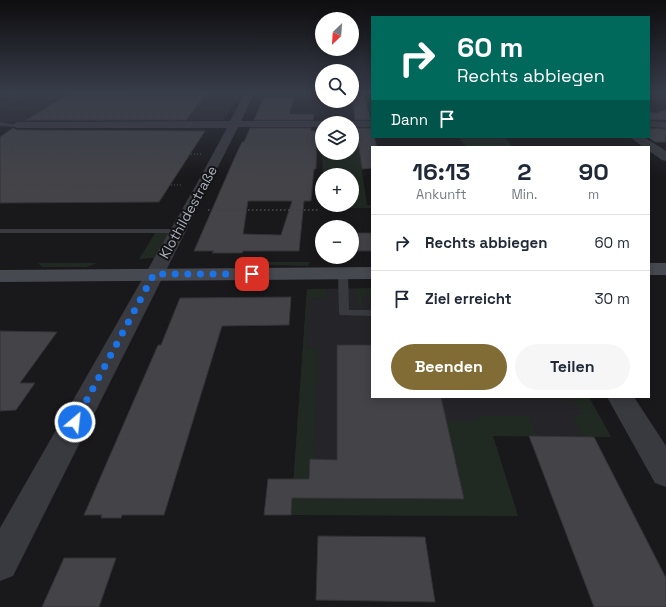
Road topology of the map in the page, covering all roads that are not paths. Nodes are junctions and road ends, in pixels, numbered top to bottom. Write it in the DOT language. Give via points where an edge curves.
graph roads {
  1 [pos="0,124"];
  2 [pos="235,124"];
  3 [pos="315,124"];
  4 [pos="359,124"];
  5 [pos="371,124"];
  6 [pos="650,124"];
  7 [pos="17,125"];
  8 [pos="666,125"];
  9 [pos="638,138"];
  10 [pos="650,146"];
  11 [pos="650,146"];
  12 [pos="666,157"];
  13 [pos="0,231"];
  14 [pos="178,231"];
  15 [pos="650,269"];
  16 [pos="666,269"];
  17 [pos="343,273"];
  18 [pos="371,273"];
  19 [pos="154,274"];
  20 [pos="0,276"];
  21 [pos="371,313"];
  22 [pos="621,398"];
  23 [pos="666,473"];
  24 [pos="0,563"];
  1 -- 7 [label="lane"];
  2 -- 3 [label="street"];
  2 -- 7 [label="street"];
  2 -- 14 [label="street, Klothildestraße"];
  4 -- 5 [label="street"];
  6 -- 8 [label="street"];
  9 -- 11 [label="street"];
  10 -- 12 [label="street"];
  13 -- 14 [label="lane"];
  14 -- 19 [label="street, Klothildestraße"];
  15 -- 16 [label="main road"];
  17 -- 18 [label="main road"];
  17 -- 19 [label="main road"];
  17 -- 21 [label="lane" via="344,313"];
  19 -- 20 [label="main road"];
  19 -- 24 [label="street, Klothildestraße"];
  22 -- 23 [label="street"];
}
